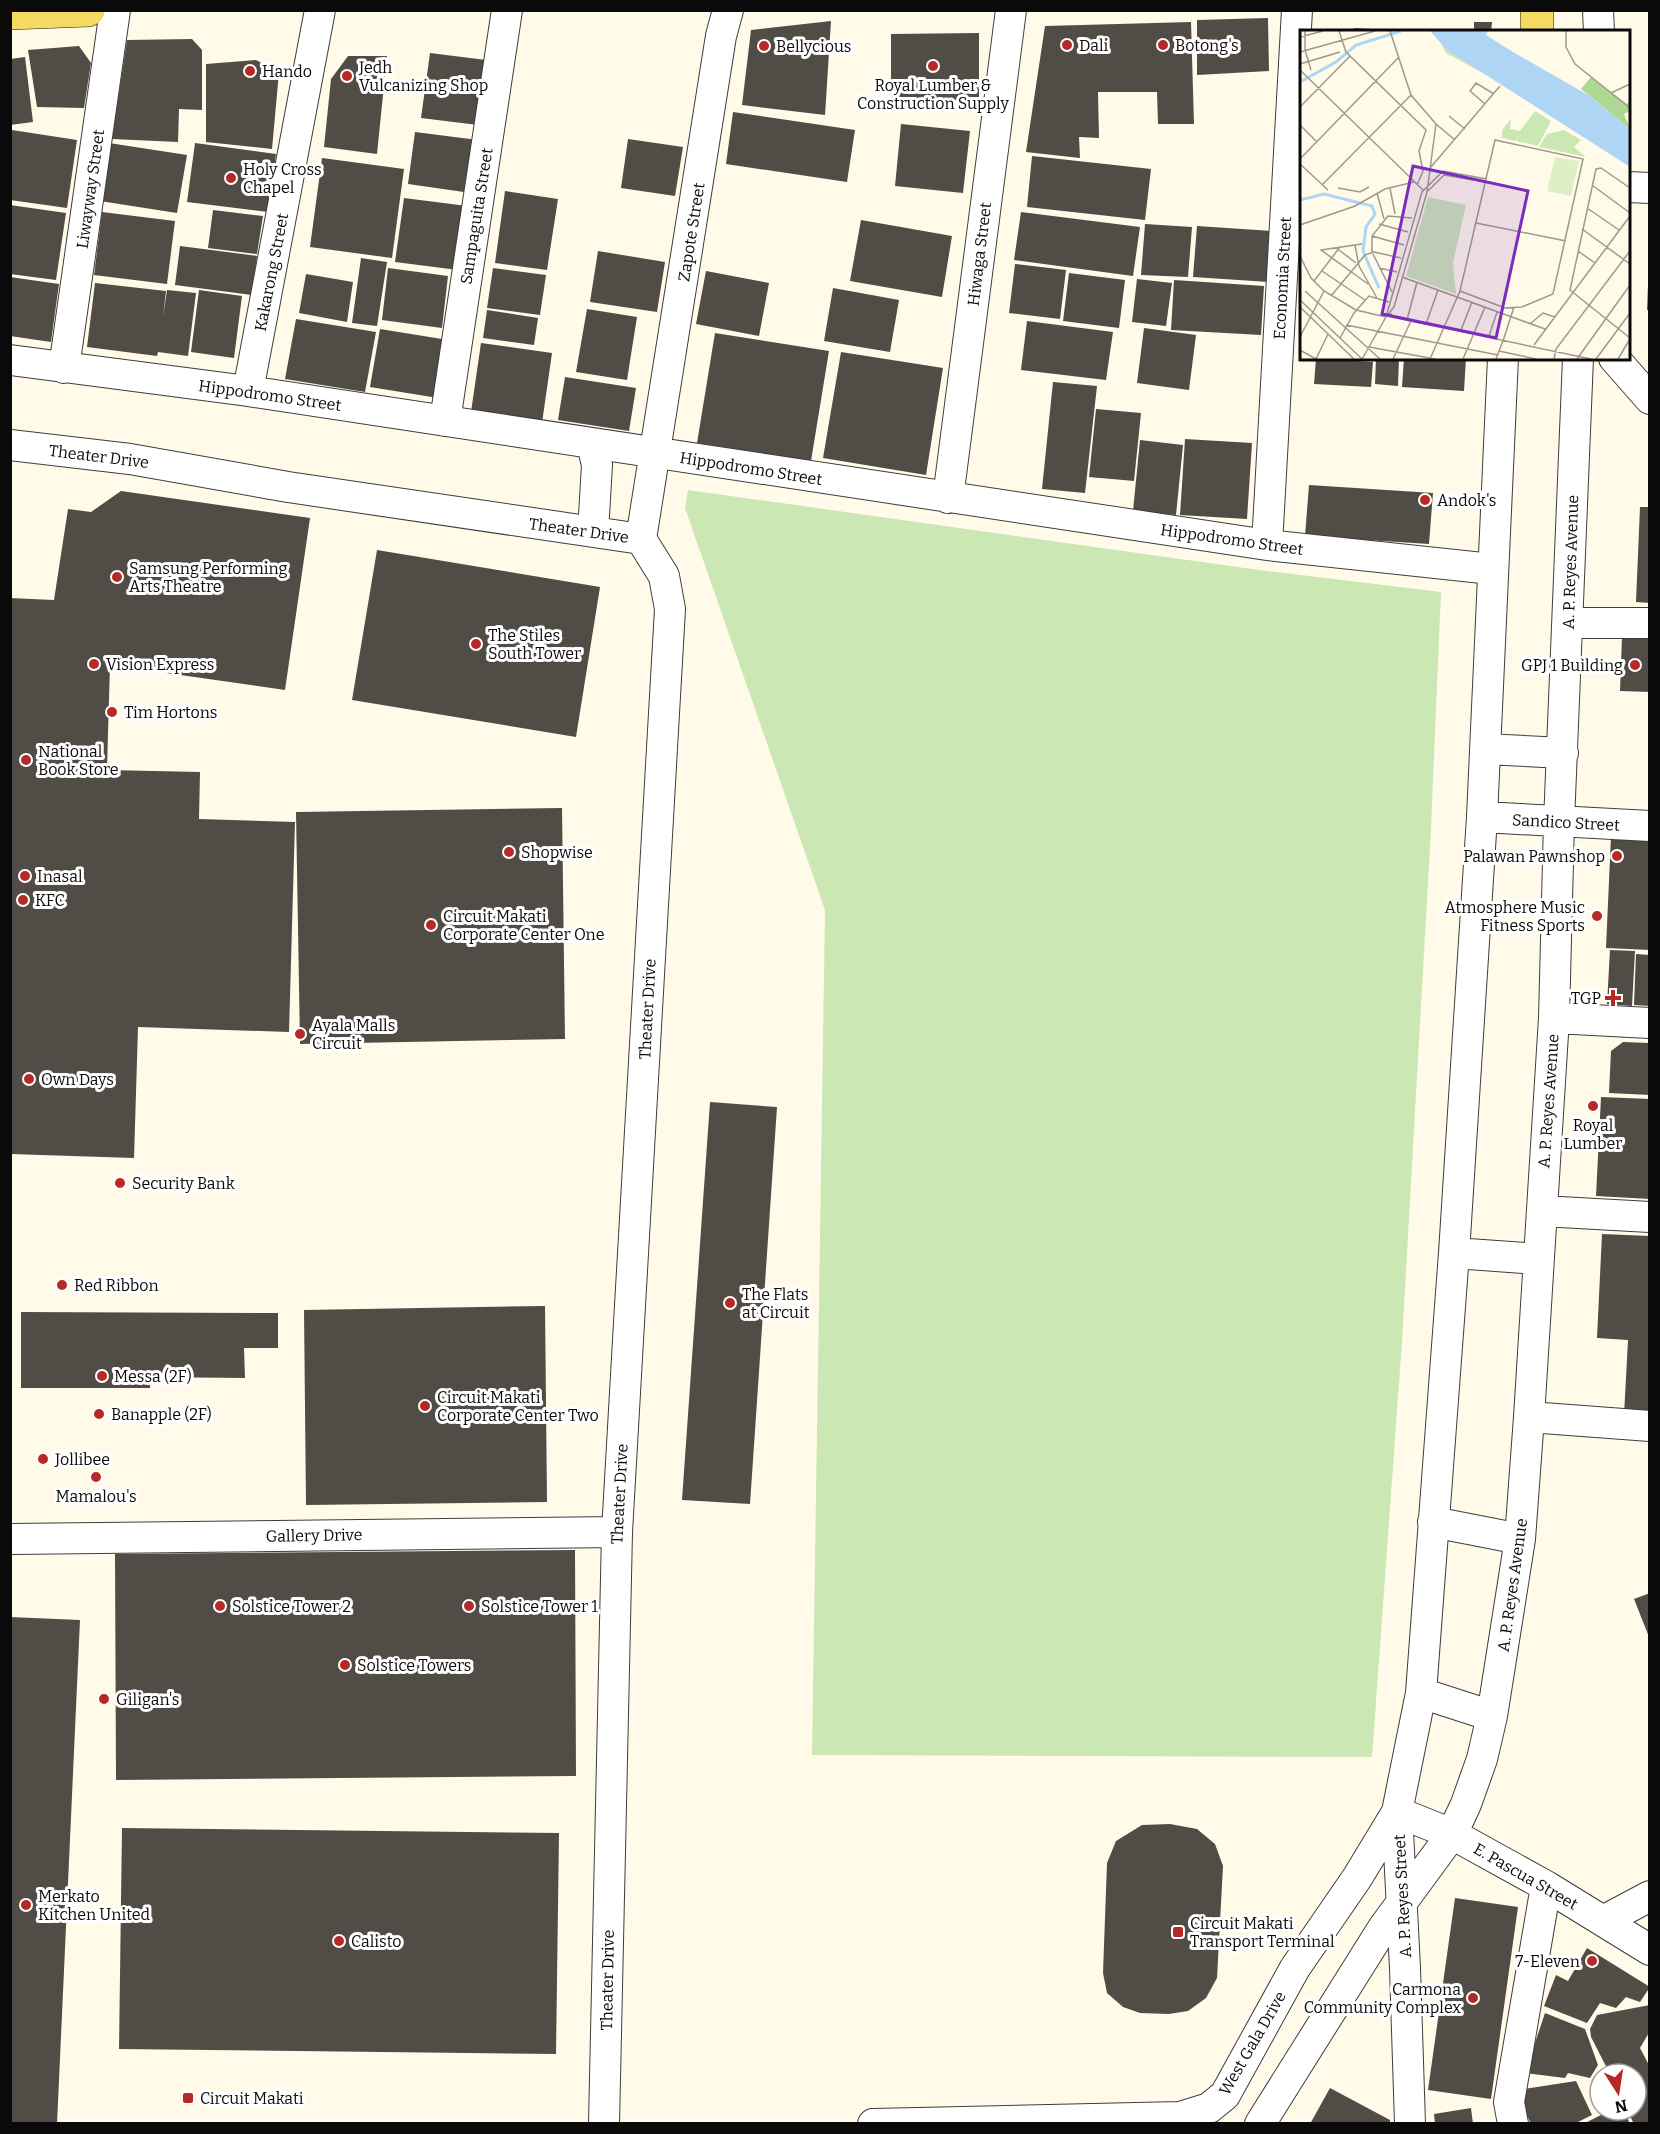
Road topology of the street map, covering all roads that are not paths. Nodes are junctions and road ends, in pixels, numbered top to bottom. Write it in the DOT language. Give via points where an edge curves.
graph roads {
  1 [pos="88,10"];
  2 [pos="116,10"];
  3 [pos="320,10"];
  4 [pos="507,10"];
  5 [pos="728,10"];
  6 [pos="1011,10"];
  7 [pos="1297,10"];
  8 [pos="1598,10"];
  9 [pos="10,13"];
  10 [pos="1599,30"];
  11 [pos="1630,187"];
  12 [pos="1650,188"];
  13 [pos="10,360"];
  14 [pos="1503,360"];
  15 [pos="1578,360"];
  16 [pos="1616,360"];
  17 [pos="64,368"];
  18 [pos="248,391"];
  19 [pos="1650,399"];
  20 [pos="445,421"];
  21 [pos="592,444"];
  22 [pos="10,445"];
  23 [pos="656,453"];
  24 [pos="948,498"];
  25 [pos="592,532"];
  26 [pos="641,539"];
  27 [pos="1267,545"];
  28 [pos="1492,569"];
  29 [pos="1568,623"];
  30 [pos="1650,623"];
  31 [pos="1485,749"];
  32 [pos="1563,753"];
  33 [pos="1482,817"];
  34 [pos="1559,822"];
  35 [pos="1650,826"];
  36 [pos="1554,1018"];
  37 [pos="1650,1023"];
  38 [pos="1542,1211"];
  39 [pos="1650,1217"];
  40 [pos="1454,1253"];
  41 [pos="1538,1259"];
  42 [pos="1529,1417"];
  43 [pos="1650,1426"];
  44 [pos="1433,1522"];
  45 [pos="617,1532"];
  46 [pos="10,1539"];
  47 [pos="1520,1539"];
  48 [pos="1421,1692"];
  49 [pos="1492,1716"];
  50 [pos="1397,1812"];
  51 [pos="1452,1834"];
  52 [pos="1556,1891"];
  53 [pos="1650,1896"];
  54 [pos="1402,1901"];
  55 [pos="1603,1921"];
  56 [pos="1650,1950"];
  57 [pos="1003,2122"];
  58 [pos="892,2123"];
  59 [pos="604,2124"];
  60 [pos="873,2124"];
  61 [pos="1260,2124"];
  62 [pos="1410,2124"];
  63 [pos="1513,2124"];
  1 -- 9 [label="main road"];
  2 -- 17 [label="street, Liwayway Street"];
  3 -- 18 [label="street, Kakarong Street"];
  4 -- 20 [label="street, Sampaguita Street"];
  5 -- 23 [label="street, Zapote Street"];
  6 -- 24 [label="street, Hiwaga Street"];
  7 -- 27 [label="street, Economia Street"];
  8 -- 10 [label="street"];
  11 -- 12 [label="street"];
  13 -- 17 [label="street, Hippodromo Street"];
  14 -- 28 [label="street"];
  15 -- 29 [label="street, A. P. Reyes Avenue"];
  16 -- 19 [label="street"];
  17 -- 18 [label="street, Hippodromo Street"];
  18 -- 20 [label="street, Hippodromo Street"];
  20 -- 21 [label="street, Hippodromo Street"];
  21 -- 23 [label="street, Hippodromo Street"];
  21 -- 25 [label="street" via="597,465"];
  22 -- 25 [label="street, Theater Drive" via="130,459"];
  23 -- 24 [label="street, Hippodromo Street"];
  23 -- 26 [label="street, Zapote Street"];
  24 -- 27 [label="street, Hippodromo Street"];
  25 -- 26 [label="street, Theater Drive"];
  26 -- 45 [label="street, Theater Drive" via="664,576 670,609"];
  27 -- 28 [label="street, Hippodromo Street"];
  28 -- 31 [label="street"];
  29 -- 30 [label="street"];
  29 -- 32 [label="street, A. P. Reyes Avenue"];
  31 -- 32 [label="street"];
  31 -- 33 [label="street"];
  32 -- 34 [label="street, A. P. Reyes Avenue"];
  33 -- 34 [label="street, Sandico Street"];
  33 -- 40 [label="street"];
  34 -- 35 [label="street, Sandico Street"];
  34 -- 36 [label="street, A. P. Reyes Avenue"];
  36 -- 37 [label="street"];
  36 -- 38 [label="street, A. P. Reyes Avenue"];
  38 -- 39 [label="street"];
  38 -- 41 [label="street, A. P. Reyes Avenue"];
  40 -- 41 [label="street"];
  40 -- 44 [label="street"];
  41 -- 42 [label="street, A. P. Reyes Avenue"];
  42 -- 43 [label="street"];
  42 -- 47 [label="street, A. P. Reyes Avenue"];
  44 -- 47 [label="street"];
  44 -- 48 [label="street"];
  45 -- 46 [label="street, Gallery Drive"];
  45 -- 59 [label="street, Theater Drive"];
  47 -- 49 [label="street, A. P. Reyes Avenue"];
  48 -- 49 [label="street"];
  48 -- 50 [label="street"];
  49 -- 51 [label="street, A. P. Reyes Avenue" via="1482,1758"];
  50 -- 51 [label="street, E. Pascua Street"];
  50 -- 54 [label="street, A. P. Reyes Street"];
  50 -- 57 [label="street, West Gala Drive" via="1295,1968 1225,2095 1209,2108 1180,2117"];
  51 -- 52 [label="street, E. Pascua Street"];
  51 -- 54 [label="street"];
  52 -- 55 [label="street, E. Pascua Street"];
  52 -- 63 [label="street" via="1529,1982 1509,2102"];
  53 -- 55 [label="street"];
  54 -- 61 [label="street"];
  54 -- 62 [label="street, A. P. Reyes Street"];
  55 -- 56 [label="street, E. Pascua Street"];
  57 -- 58 [label="street, West Gala Drive"];
  58 -- 60 [label="street, West Gala Drive"];
}
